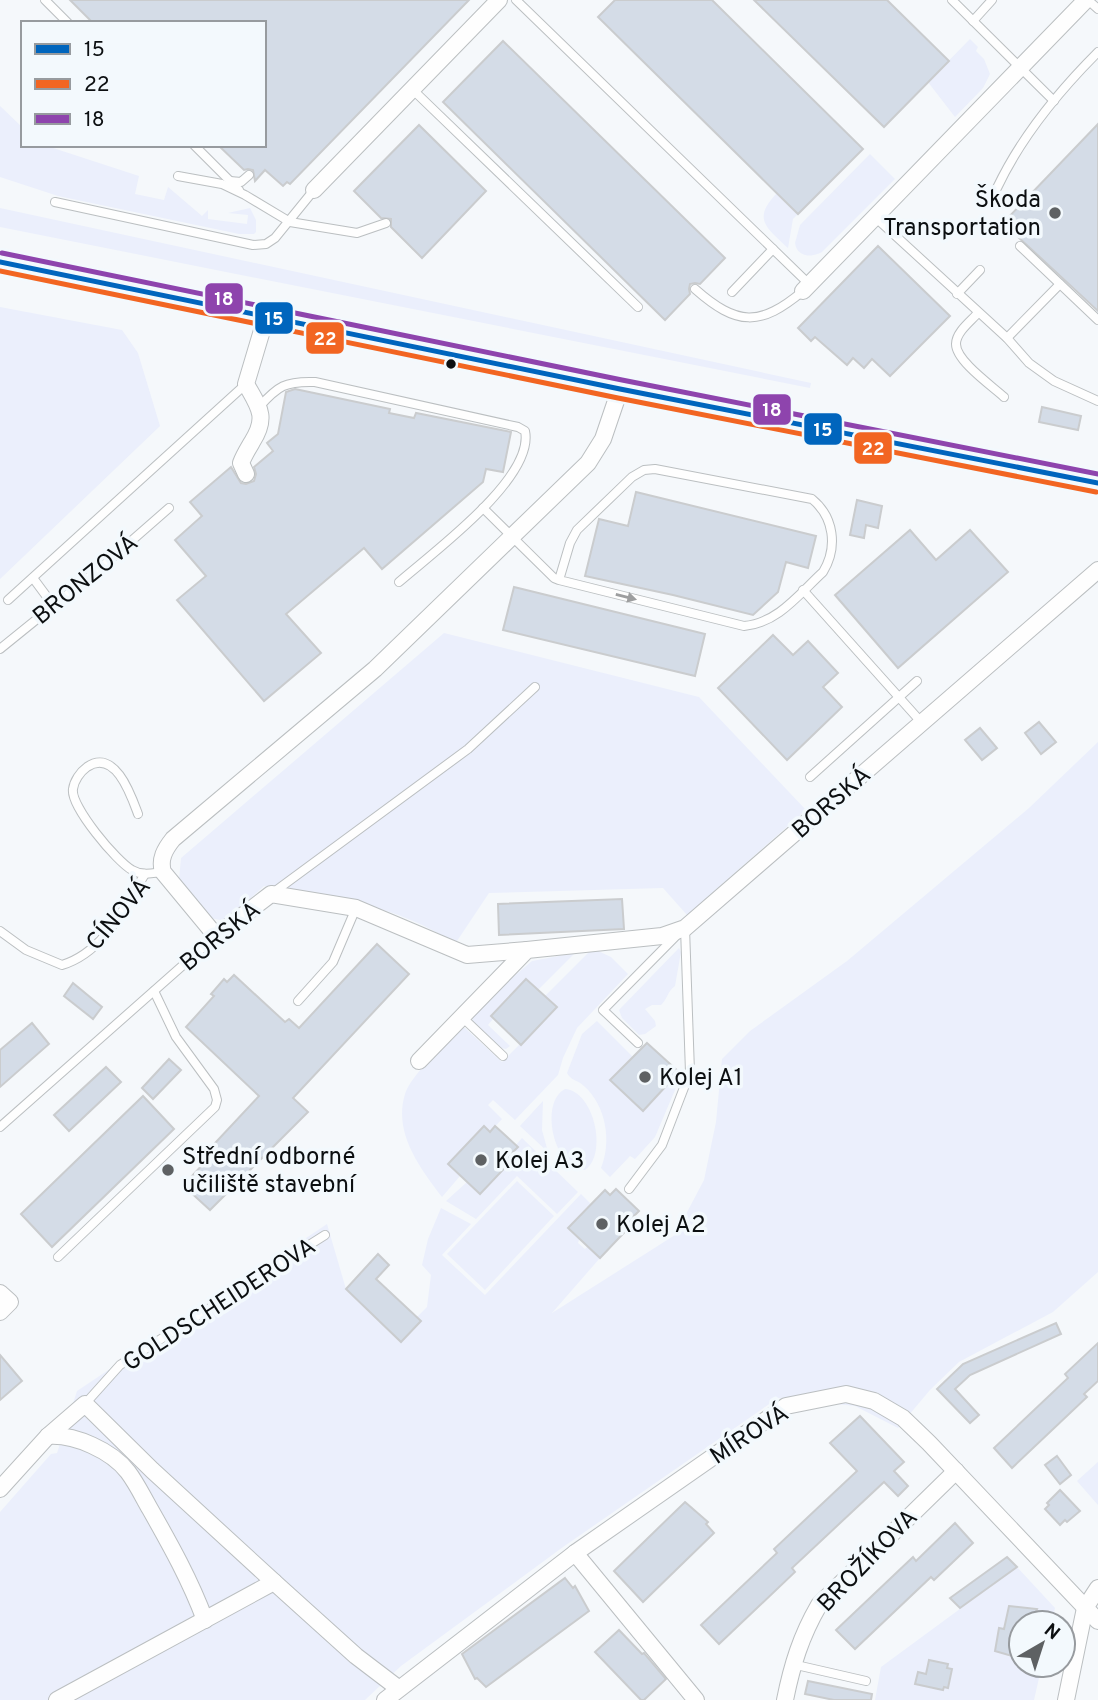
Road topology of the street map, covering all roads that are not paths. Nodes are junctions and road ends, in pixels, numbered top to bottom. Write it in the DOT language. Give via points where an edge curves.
graph roads {
  1 [pos="45,0"];
  2 [pos="499,0"];
  3 [pos="516,0"];
  4 [pos="952,0"];
  5 [pos="992,0"];
  6 [pos="1087,0"];
  7 [pos="1098,9"];
  8 [pos="973,20"];
  9 [pos="66,21"];
  10 [pos="1098,52"];
  11 [pos="1020,68"];
  12 [pos="412,89"];
  13 [pos="1054,101"];
  14 [pos="196,147"];
  15 [pos="248,175"];
  16 [pos="178,176"];
  17 [pos="230,181"];
  18 [pos="997,188"];
  19 [pos="314,190"];
  20 [pos="245,195"];
  21 [pos="55,202"];
  22 [pos="875,217"];
  23 [pos="290,222"];
  24 [pos="386,223"];
  25 [pos="1020,246"];
  26 [pos="773,249"];
  27 [pos="0,262"];
  28 [pos="980,270"];
  29 [pos="1060,284"];
  30 [pos="806,288"];
  31 [pos="695,289"];
  32 [pos="732,292"];
  33 [pos="957,294"];
  34 [pos="638,307"];
  35 [pos="978,313"];
  36 [pos="266,317"];
  37 [pos="1098,320"];
  38 [pos="1007,338"];
  39 [pos="246,384"];
  40 [pos="620,389"];
  41 [pos="1004,397"];
  42 [pos="1098,401"];
  43 [pos="259,407"];
  44 [pos="246,474"];
  45 [pos="1098,483"];
  46 [pos="169,508"];
  47 [pos="483,508"];
  48 [pos="513,538"];
  49 [pos="1098,570"];
  50 [pos="33,578"];
  51 [pos="559,580"];
  52 [pos="399,582"];
  53 [pos="803,590"];
  54 [pos="8,600"];
  55 [pos="53,605"];
  56 [pos="0,649"];
  57 [pos="917,681"];
  58 [pos="535,687"];
  59 [pos="899,697"];
  60 [pos="922,723"];
  61 [pos="810,776"];
  62 [pos="138,814"];
  63 [pos="163,872"];
  64 [pos="145,874"];
  65 [pos="271,894"];
  66 [pos="356,908"];
  67 [pos="684,928"];
  68 [pos="0,931"];
  69 [pos="216,936"];
  70 [pos="527,950"];
  71 [pos="155,991"];
  72 [pos="298,1001"];
  73 [pos="461,1017"];
  74 [pos="638,1043"];
  75 [pos="503,1056"];
  76 [pos="419,1061"];
  77 [pos="0,1127"];
  78 [pos="629,1189"];
  79 [pos="325,1235"];
  80 [pos="58,1257"];
  81 [pos="85,1404"];
  82 [pos="48,1436"];
  83 [pos="956,1471"];
  84 [pos="0,1489"];
  85 [pos="575,1553"];
  86 [pos="274,1582"];
  87 [pos="1098,1588"];
  88 [pos="1085,1608"];
  89 [pos="205,1620"];
  90 [pos="1098,1621"];
  91 [pos="792,1664"];
  92 [pos="866,1681"];
  93 [pos="398,1688"];
  94 [pos="57,1700"];
  95 [pos="386,1700"];
  96 [pos="696,1700"];
  97 [pos="785,1700"];
  98 [pos="1066,1700"];
  1 -- 9 [label="lane"];
  2 -- 12 [label="street"];
  3 -- 26 [label="lane"];
  4 -- 8 [label="lane"];
  5 -- 8 [label="lane"];
  6 -- 7 [label="lane"];
  6 -- 11 [label="street"];
  8 -- 11 [label="lane"];
  10 -- 13 [label="lane"];
  11 -- 13 [label="lane"];
  11 -- 22 [label="street"];
  12 -- 19 [label="street"];
  12 -- 34 [label="lane"];
  13 -- 18 [label="lane" via="1012,156"];
  14 -- 17 [label="lane"];
  15 -- 17 [label="lane" via="241,182"];
  16 -- 20 [label="lane" via="222,184"];
  17 -- 20 [label="lane"];
  19 -- 23 [label="lane"];
  20 -- 23 [label="lane"];
  21 -- 23 [label="lane" via="253,245 266,244"];
  22 -- 30 [label="street"];
  22 -- 33 [label="lane"];
  23 -- 24 [label="lane" via="358,233"];
  25 -- 29 [label="lane"];
  26 -- 30 [label="lane"];
  26 -- 32 [label="lane"];
  27 -- 36 [label="street"];
  28 -- 33 [label="lane"];
  29 -- 37 [label="lane"];
  29 -- 38 [label="lane"];
  30 -- 31 [label="lane" via="768,316 750,317 732,314"];
  33 -- 35 [label="lane"];
  35 -- 38 [label="lane"];
  35 -- 41 [label="lane" via="956,344 960,356"];
  36 -- 39 [label="street"];
  36 -- 40 [label="street"];
  38 -- 42 [label="lane" via="1054,382"];
  39 -- 43 [label="street"];
  39 -- 50 [label="lane"];
  40 -- 45 [label="street"];
  40 -- 48 [label="street, CÍNOVÁ" via="596,452"];
  43 -- 44 [label="street" via="262,421 241,463"];
  43 -- 47 [label="lane" via="281,386 314,382 518,426 527,440 522,456"];
  46 -- 55 [label="lane, BRONZOVÁ"];
  47 -- 48 [label="lane"];
  47 -- 52 [label="lane"];
  48 -- 51 [label="lane"];
  48 -- 63 [label="street, CÍNOVÁ" via="375,669 173,839 163,853"];
  49 -- 60 [label="street, BORSKÁ"];
  50 -- 54 [label="lane"];
  50 -- 55 [label="lane"];
  51 -- 53 [label="lane, one-way" via="744,626 775,617"];
  51 -- 53 [label="lane" via="577,530 632,477 655,469 812,499 830,520 832,541 828,563"];
  53 -- 59 [label="lane"];
  55 -- 56 [label="lane, BRONZOVÁ"];
  57 -- 59 [label="lane"];
  58 -- 65 [label="lane" via="468,749"];
  59 -- 60 [label="lane"];
  59 -- 61 [label="lane"];
  60 -- 67 [label="street, BORSKÁ"];
  62 -- 64 [label="lane" via="122,777 110,765 88,766 77,778 72,792 79,812 122,862"];
  63 -- 64 [label="lane, CÍNOVÁ"];
  63 -- 69 [label="street, CÍNOVÁ"];
  64 -- 68 [label="lane, CÍNOVÁ" via="95,948 77,960 62,965 26,950"];
  65 -- 66 [label="street, BORSKÁ"];
  65 -- 69 [label="street, BORSKÁ"];
  66 -- 70 [label="street, BORSKÁ" via="467,956"];
  66 -- 72 [label="lane" via="333,962"];
  67 -- 70 [label="street, BORSKÁ" via="654,937"];
  67 -- 74 [label="lane" via="603,1010"];
  67 -- 78 [label="lane" via="690,1072 662,1145"];
  69 -- 71 [label="lane, BORSKÁ"];
  70 -- 73 [label="street"];
  71 -- 77 [label="lane, BORSKÁ"];
  71 -- 80 [label="lane" via="176,1037 214,1089 215,1107"];
  73 -- 75 [label="lane"];
  73 -- 76 [label="street"];
  79 -- 81 [label="lane, GOLDSCHEIDEROVA" via="120,1365"];
  81 -- 82 [label="street, GOLDSCHEIDEROVA"];
  81 -- 86 [label="street"];
  82 -- 84 [label="street, GOLDSCHEIDEROVA"];
  82 -- 89 [label="street" via="93,1444 127,1470 191,1581"];
  83 -- 85 [label="street, MÍROVÁ" via="903,1418 874,1401 846,1394 786,1406"];
  83 -- 88 [label="street, MÍROVÁ"];
  83 -- 91 [label="street, BROŽÍKOVA" via="819,1605"];
  85 -- 93 [label="street, MÍROVÁ"];
  85 -- 96 [label="street"];
  86 -- 89 [label="street"];
  86 -- 93 [label="street"];
  87 -- 88 [label="street"];
  88 -- 90 [label="street, MÍROVÁ"];
  88 -- 98 [label="street"];
  89 -- 94 [label="street"];
  91 -- 92 [label="lane"];
  91 -- 97 [label="street, BROŽÍKOVA"];
  93 -- 95 [label="street, MÍROVÁ"];
}
